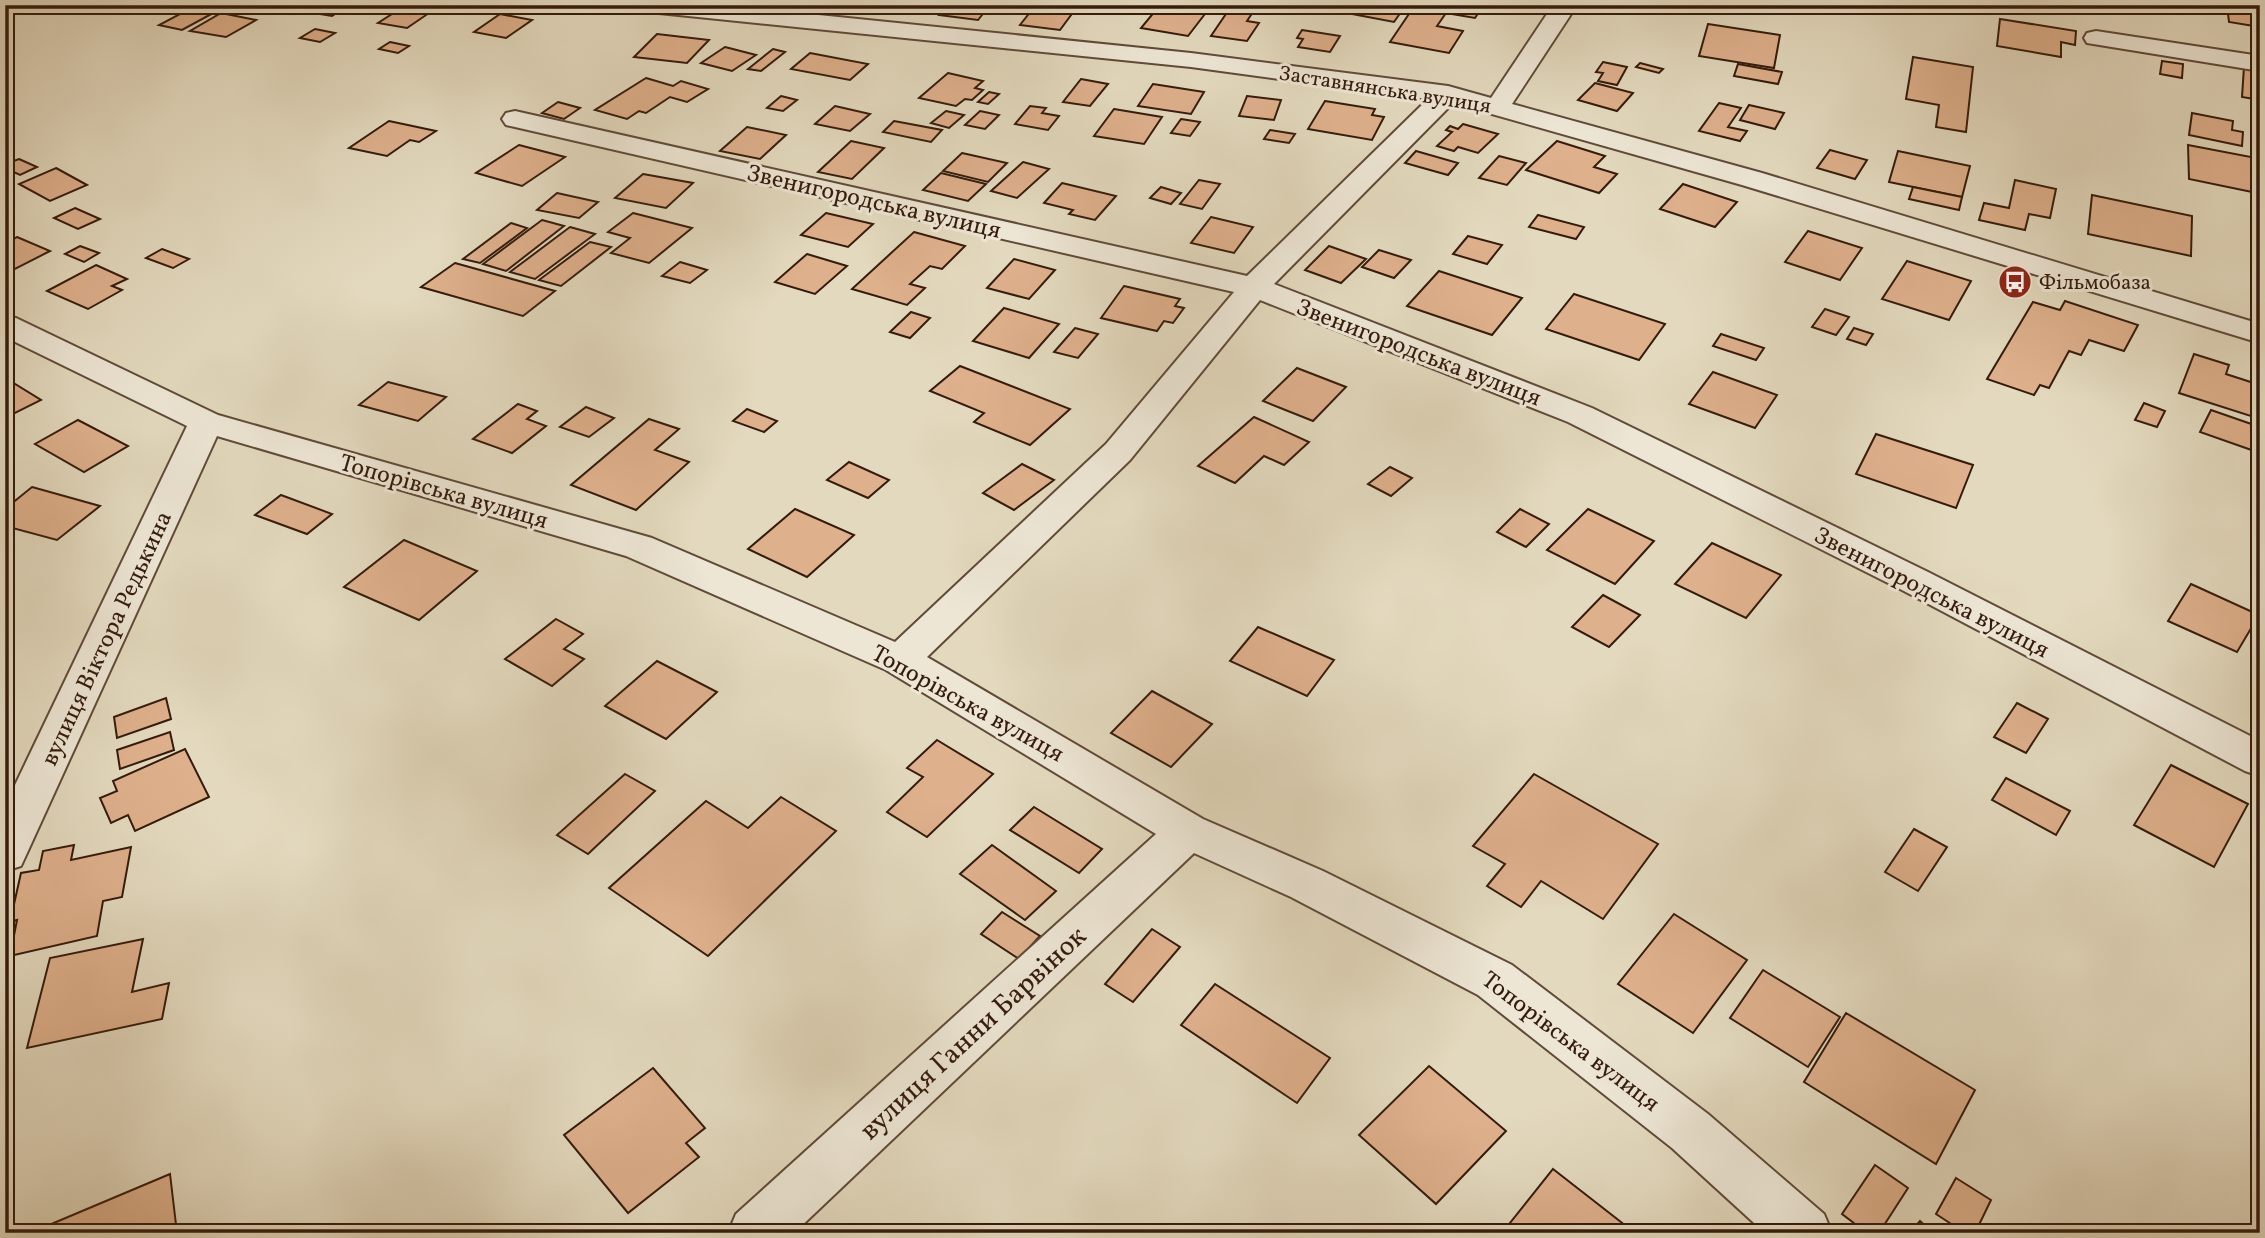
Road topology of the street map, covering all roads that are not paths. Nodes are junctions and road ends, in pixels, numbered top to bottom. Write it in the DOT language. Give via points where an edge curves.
graph roads {
  1 [pos="649,5"];
  2 [pos="1565,5"];
  3 [pos="2096,38"];
  4 [pos="2260,64"];
  5 [pos="1448,94"];
  6 [pos="1498,106"];
  7 [pos="515,118"];
  8 [pos="1254,287"];
  9 [pos="5,325"];
  10 [pos="2260,334"];
  11 [pos="206,422"];
  12 [pos="900,660"];
  13 [pos="2260,760"];
  14 [pos="1188,831"];
  15 [pos="5,853"];
  16 [pos="755,1233"];
  17 [pos="1805,1233"];
  1 -- 5 [label="street, Заставнянська вулиця" via="1191,60"];
  2 -- 6 [label="street"];
  3 -- 4 [label="street"];
  5 -- 6 [label="street, Заставнянська вулиця"];
  5 -- 8 [label="street"];
  6 -- 10 [label="street, Заставнянська вулиця"];
  7 -- 8 [label="street, Звенигородська вулиця"];
  8 -- 12 [label="street" via="1118,452"];
  8 -- 13 [label="street, Звенигородська вулиця" via="1580,415"];
  9 -- 11 [label="street, Топорівська вулиця"];
  11 -- 12 [label="street, Топорівська вулиця" via="639,547"];
  11 -- 15 [label="street, вулиця Віктора Редькина"];
  12 -- 14 [label="street, Топорівська вулиця"];
  14 -- 16 [label="street, вулиця Ганни Барвінок"];
  14 -- 17 [label="street, Топорівська вулиця" via="1307,884 1495,980 1690,1130"];
}
